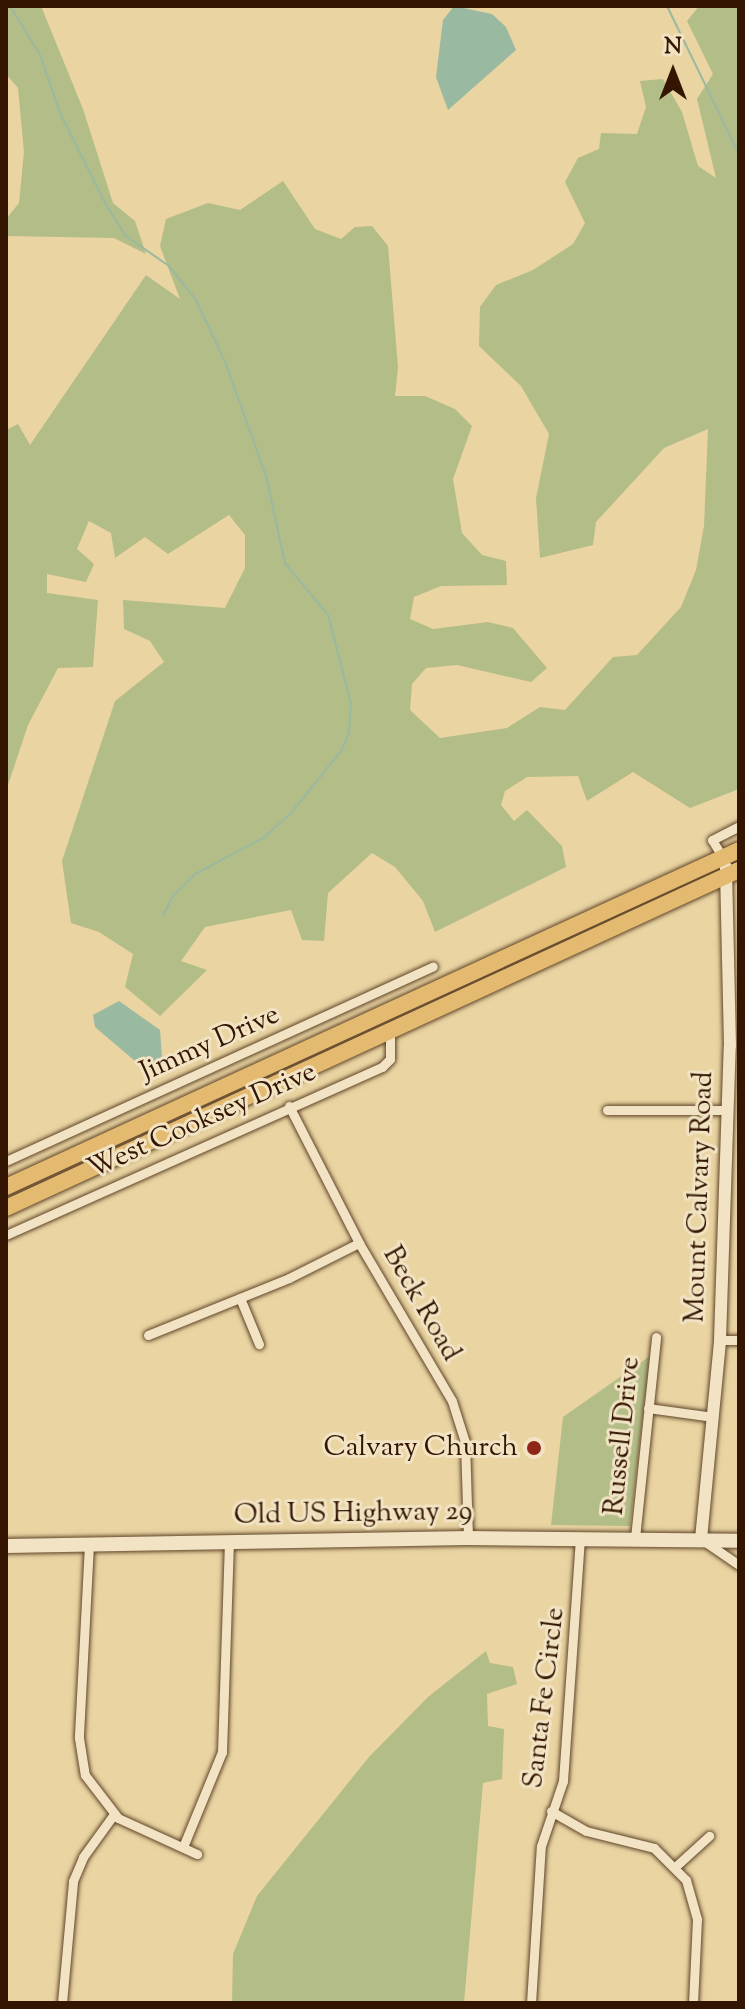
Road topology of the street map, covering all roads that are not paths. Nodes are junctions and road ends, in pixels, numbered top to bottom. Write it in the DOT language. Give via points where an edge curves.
graph roads {
  1 [pos="739,826"];
  2 [pos="739,850"];
  3 [pos="723,858"];
  4 [pos="734,873"];
  5 [pos="433,966"];
  6 [pos="379,991"];
  7 [pos="386,1012"];
  8 [pos="390,1031"];
  9 [pos="734,1044"];
  10 [pos="289,1106"];
  11 [pos="607,1110"];
  12 [pos="728,1110"];
  13 [pos="6,1161"];
  14 [pos="6,1187"];
  15 [pos="6,1208"];
  16 [pos="6,1235"];
  17 [pos="359,1243"];
  18 [pos="240,1298"];
  19 [pos="148,1335"];
  20 [pos="656,1337"];
  21 [pos="720,1340"];
  22 [pos="739,1340"];
  23 [pos="259,1344"];
  24 [pos="648,1408"];
  25 [pos="713,1417"];
  26 [pos="468,1538"];
  27 [pos="580,1538"];
  28 [pos="635,1538"];
  29 [pos="701,1539"];
  30 [pos="739,1541"];
  31 [pos="229,1542"];
  32 [pos="89,1544"];
  33 [pos="6,1546"];
  34 [pos="739,1565"];
  35 [pos="551,1811"];
  36 [pos="114,1814"];
  37 [pos="709,1836"];
  38 [pos="183,1847"];
  39 [pos="197,1854"];
  40 [pos="676,1866"];
  41 [pos="62,2003"];
  42 [pos="531,2003"];
  43 [pos="693,2003"];
  1 -- 3 [label="street" via="712,840"];
  2 -- 3 [label="highway"];
  3 -- 4 [label="street, Mount Calvary Road"];
  3 -- 7 [label="highway"];
  4 -- 8 [label="highway"];
  4 -- 9 [label="street, Mount Calvary Road"];
  5 -- 6 [label="street, Jimmy Drive"];
  6 -- 7 [label="street"];
  6 -- 13 [label="street, Jimmy Drive"];
  7 -- 14 [label="highway"];
  8 -- 10 [label="street, West Cooksey Drive" via="390,1059 382,1067"];
  8 -- 15 [label="highway"];
  9 -- 12 [label="street, Mount Calvary Road"];
  10 -- 16 [label="street, West Cooksey Drive"];
  10 -- 17 [label="street, Beck Road"];
  11 -- 12 [label="street"];
  12 -- 21 [label="street, Mount Calvary Road"];
  17 -- 18 [label="street"];
  17 -- 26 [label="street, Beck Road" via="460,1422"];
  18 -- 19 [label="street"];
  18 -- 23 [label="street"];
  20 -- 24 [label="street, Russell Drive"];
  21 -- 22 [label="street"];
  21 -- 25 [label="street, Mount Calvary Road"];
  24 -- 25 [label="street"];
  24 -- 28 [label="street, Russell Drive"];
  25 -- 29 [label="street, Mount Calvary Road"];
  26 -- 27 [label="main road, Old US Highway 29"];
  26 -- 31 [label="main road, Old US Highway 29"];
  27 -- 28 [label="main road, Old US Highway 29"];
  27 -- 35 [label="street, Santa Fe Circle" via="563,1781"];
  28 -- 29 [label="main road, Old US Highway 29"];
  29 -- 30 [label="main road, Old US Highway 29"];
  29 -- 34 [label="street"];
  31 -- 32 [label="main road, Old US Highway 29"];
  31 -- 38 [label="street" via="222,1752"];
  32 -- 33 [label="main road, Old US Highway 29"];
  32 -- 36 [label="street" via="79,1748 85,1775"];
  35 -- 40 [label="street" via="586,1831 654,1848"];
  35 -- 42 [label="street, Santa Fe Circle" via="541,1846"];
  36 -- 38 [label="street"];
  36 -- 41 [label="street" via="73,1881"];
  37 -- 40 [label="street"];
  38 -- 39 [label="street"];
  40 -- 43 [label="street" via="695,1899"];
}
